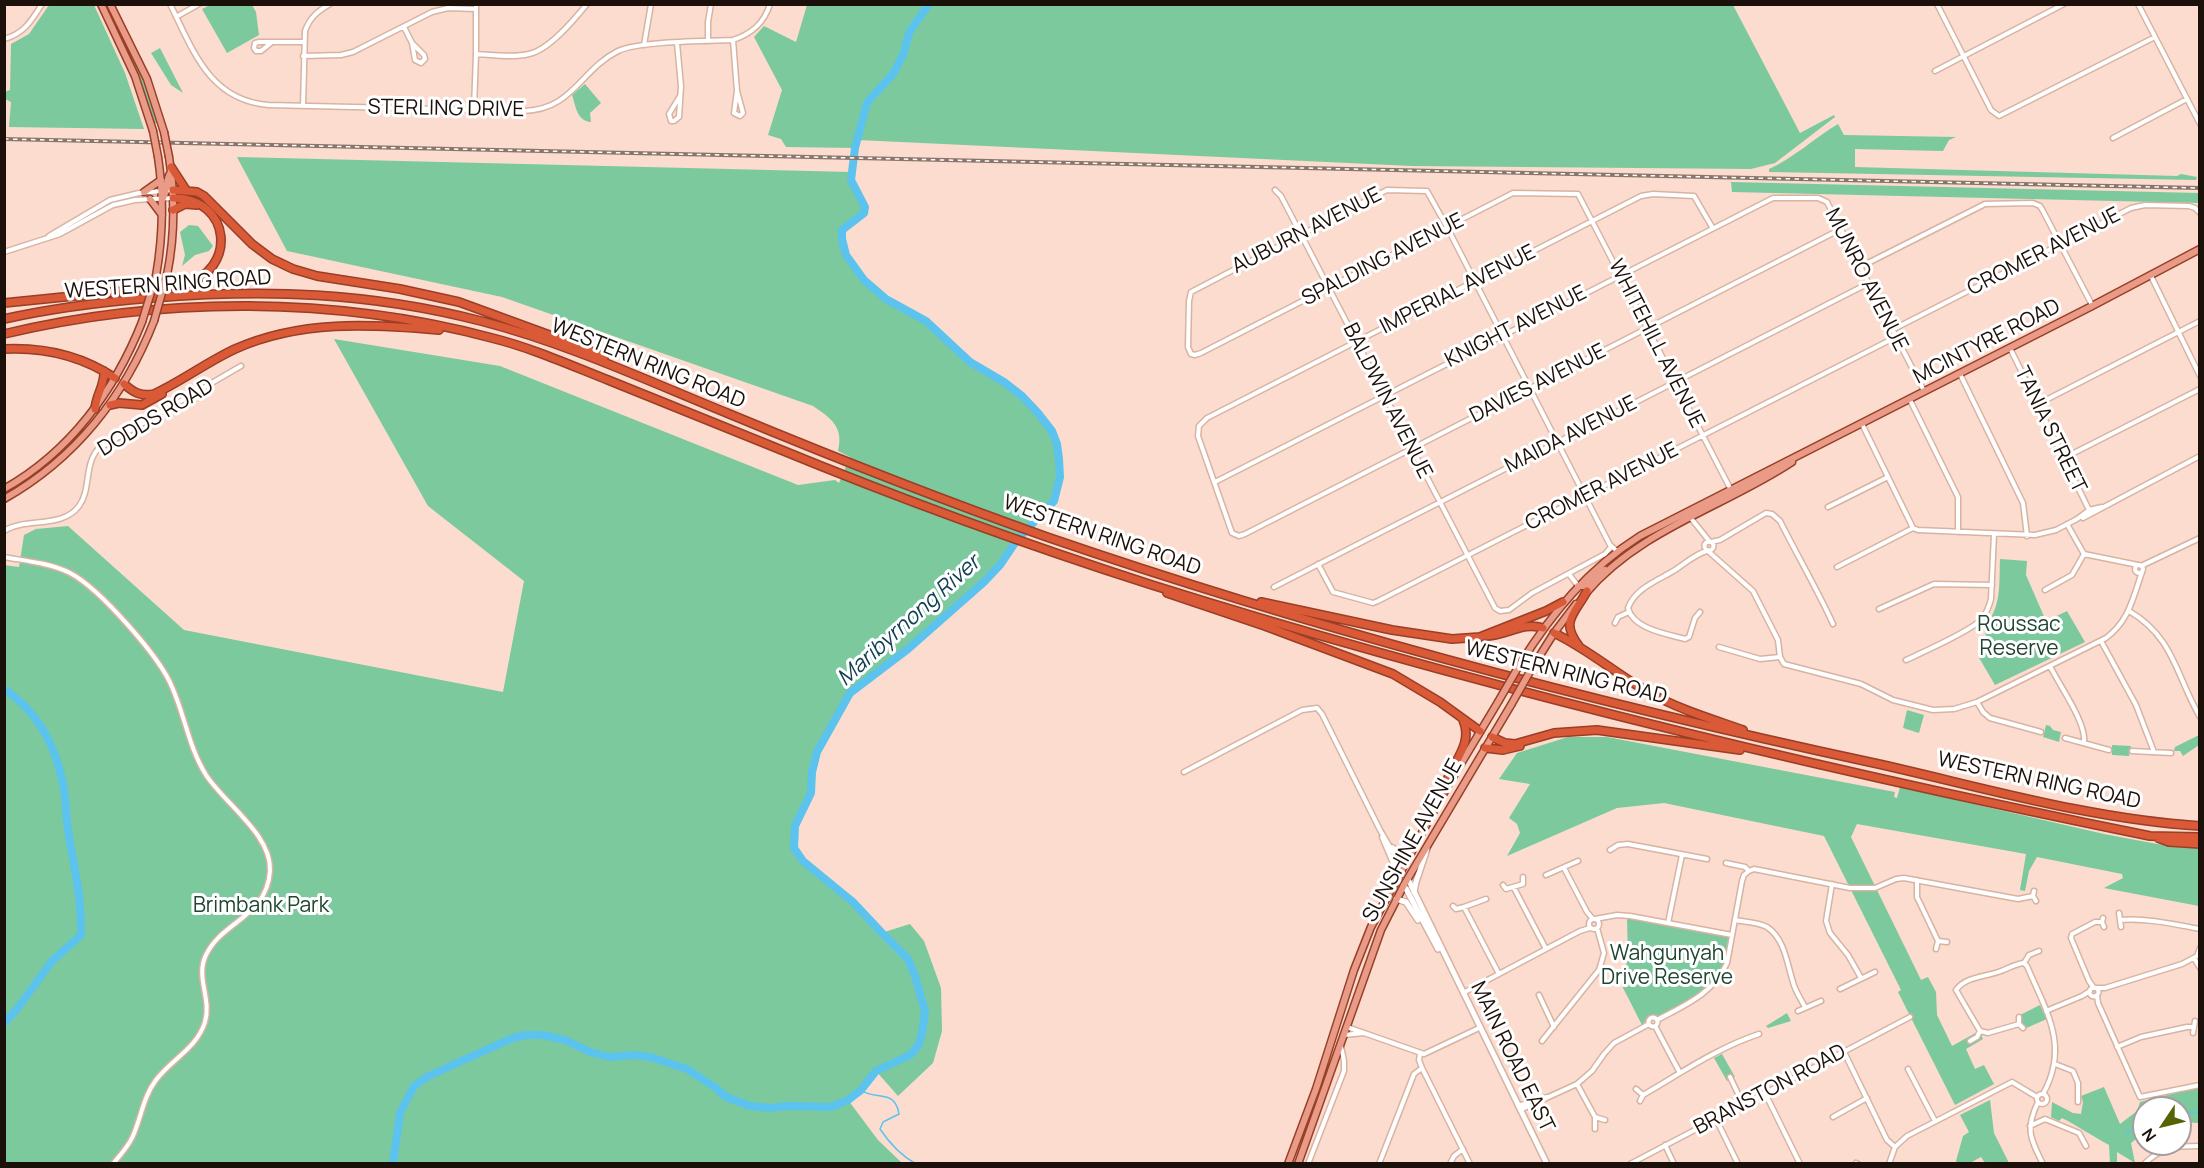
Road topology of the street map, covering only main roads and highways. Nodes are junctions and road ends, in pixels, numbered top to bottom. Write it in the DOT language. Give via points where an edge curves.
graph roads {
  1 [pos="101,4"];
  2 [pos="110,4"];
  3 [pos="171,170"];
  4 [pos="161,180"];
  5 [pos="186,190"];
  6 [pos="144,192"];
  7 [pos="169,192"];
  8 [pos="150,199"];
  9 [pos="202,206"];
  10 [pos="173,210"];
  11 [pos="162,216"];
  12 [pos="2199,249"];
  13 [pos="2199,255"];
  14 [pos="2182,260"];
  15 [pos="4,303"];
  16 [pos="4,319"];
  17 [pos="468,333"];
  18 [pos="4,334"];
  19 [pos="4,349"];
  20 [pos="201,367"];
  21 [pos="104,371"];
  22 [pos="627,371"];
  23 [pos="115,378"];
  24 [pos="124,384"];
  25 [pos="110,405"];
  26 [pos="95,409"];
  27 [pos="4,489"];
  28 [pos="4,499"];
  29 [pos="1688,514"];
  30 [pos="1614,549"];
  31 [pos="1622,559"];
  32 [pos="1614,565"];
  33 [pos="1578,586"];
  34 [pos="1587,591"];
  35 [pos="1238,598"];
  36 [pos="1563,602"];
  37 [pos="1244,615"];
  38 [pos="1543,628"];
  39 [pos="1554,633"];
  40 [pos="1480,637"];
  41 [pos="1580,648"];
  42 [pos="1463,720"];
  43 [pos="1480,731"];
  44 [pos="1554,734"];
  45 [pos="1492,737"];
  46 [pos="1485,748"];
  47 [pos="1810,750"];
  48 [pos="1786,757"];
  49 [pos="1444,792"];
  50 [pos="2199,825"];
  51 [pos="2150,836"];
  52 [pos="2199,837"];
  53 [pos="2199,844"];
  54 [pos="1429,845"];
  55 [pos="1400,872"];
  56 [pos="1406,882"];
  57 [pos="1414,892"];
  58 [pos="1396,899"];
  59 [pos="1430,936"];
  60 [pos="1448,966"];
  61 [pos="1345,1027"];
  62 [pos="1323,1066"];
  63 [pos="1288,1164"];
  64 [pos="1298,1164"];
  65 [pos="1547,1164"];
  1 -- 4 [label="main road, bridge" via="132,67 153,131"];
  2 -- 3 [label="main road, bridge" via="147,79"];
  3 -- 5 [label="highway"];
  3 -- 7 [label="main road"];
  4 -- 6 [label="main road"];
  4 -- 7 [label="main road"];
  5 -- 7 [label="highway"];
  5 -- 22 [label="highway" via="210,201 252,244 293,269 459,302 585,348"];
  7 -- 9 [label="highway"];
  7 -- 10 [label="main road"];
  7 -- 11 [label="main road" via="162,198"];
  8 -- 11 [label="main road"];
  9 -- 10 [label="highway" via="186,204"];
  9 -- 15 [label="highway" via="216,221 221,246 211,268 192,282"];
  10 -- 24 [label="main road, bridge" via="167,275 143,349"];
  11 -- 23 [label="main road, bridge" via="156,276 142,322"];
  12 -- 14 [label="main road, MCINTYRE ROAD"];
  13 -- 14 [label="main road, MCINTYRE ROAD"];
  14 -- 29 [label="main road, MCINTYRE ROAD"];
  16 -- 22 [label="highway, WESTERN RING ROAD" via="158,298 222,293 315,294 477,320"];
  17 -- 18 [label="highway, WESTERN RING ROAD" via="348,310 251,306 131,313"];
  17 -- 20 [label="highway" via="340,325 306,328 253,342"];
  17 -- 37 [label="highway, WESTERN RING ROAD" via="549,356 843,475 1148,584 1174,597"];
  19 -- 21 [label="highway" via="60,353"];
  20 -- 24 [label="highway" via="149,395 136,393"];
  20 -- 25 [label="highway" via="146,403"];
  21 -- 23 [label="highway"];
  21 -- 26 [label="highway" via="105,380"];
  22 -- 35 [label="highway, WESTERN RING ROAD" via="848,463 1046,536"];
  23 -- 24 [label="main road"];
  23 -- 26 [label="main road"];
  24 -- 25 [label="main road"];
  25 -- 28 [label="main road" via="59,460"];
  26 -- 27 [label="main road" via="60,447"];
  29 -- 30 [label="main road, MCINTYRE ROAD"];
  29 -- 31 [label="main road, MCINTYRE ROAD"];
  30 -- 31 [label="main road"];
  30 -- 33 [label="main road, MCINTYRE ROAD"];
  31 -- 32 [label="main road, MCINTYRE ROAD"];
  32 -- 33 [label="main road" via="1584,586"];
  32 -- 34 [label="main road, SUNSHINE AVENUE"];
  33 -- 36 [label="main road, SUNSHINE AVENUE"];
  34 -- 39 [label="main road, SUNSHINE AVENUE"];
  34 -- 41 [label="highway" via="1568,626"];
  35 -- 40 [label="highway" via="1423,636"];
  35 -- 47 [label="highway, WESTERN RING ROAD" via="1494,673"];
  36 -- 38 [label="main road, SUNSHINE AVENUE"];
  36 -- 40 [label="highway"];
  37 -- 42 [label="highway" via="1393,674"];
  37 -- 48 [label="highway, WESTERN RING ROAD" via="1556,701"];
  38 -- 39 [label="main road"];
  38 -- 40 [label="highway" via="1527,626"];
  38 -- 43 [label="main road, SUNSHINE AVENUE, bridge"];
  39 -- 41 [label="highway"];
  39 -- 45 [label="main road, SUNSHINE AVENUE, bridge"];
  41 -- 47 [label="highway" via="1670,702"];
  42 -- 43 [label="highway"];
  42 -- 49 [label="highway" via="1466,743 1446,780"];
  43 -- 45 [label="main road"];
  43 -- 49 [label="main road, SUNSHINE AVENUE"];
  44 -- 45 [label="highway" via="1515,744"];
  44 -- 46 [label="highway" via="1508,750"];
  44 -- 48 [label="highway" via="1605,730"];
  45 -- 46 [label="main road, SUNSHINE AVENUE"];
  46 -- 54 [label="main road, SUNSHINE AVENUE"];
  47 -- 50 [label="highway, WESTERN RING ROAD" via="2102,815"];
  48 -- 51 [label="highway, WESTERN RING ROAD"];
  49 -- 55 [label="main road, SUNSHINE AVENUE"];
  51 -- 52 [label="highway, WESTERN RING ROAD"];
  51 -- 53 [label="highway"];
  54 -- 56 [label="main road, SUNSHINE AVENUE"];
  54 -- 57 [label="main road"];
  55 -- 56 [label="main road, MAIN ROAD EAST"];
  55 -- 62 [label="main road, SUNSHINE AVENUE" via="1362,950"];
  56 -- 57 [label="main road, MAIN ROAD EAST"];
  56 -- 58 [label="main road, SUNSHINE AVENUE"];
  56 -- 59 [label="main road, MAIN ROAD EAST"];
  57 -- 60 [label="main road, MAIN ROAD EAST"];
  58 -- 59 [label="main road" via="1406,902"];
  58 -- 61 [label="main road, SUNSHINE AVENUE"];
  59 -- 60 [label="main road, MAIN ROAD EAST"];
  60 -- 65 [label="main road, MAIN ROAD EAST"];
  61 -- 62 [label="main road" via="1338,1030"];
  61 -- 64 [label="main road, SUNSHINE AVENUE"];
  62 -- 63 [label="main road, SUNSHINE AVENUE"];
}
